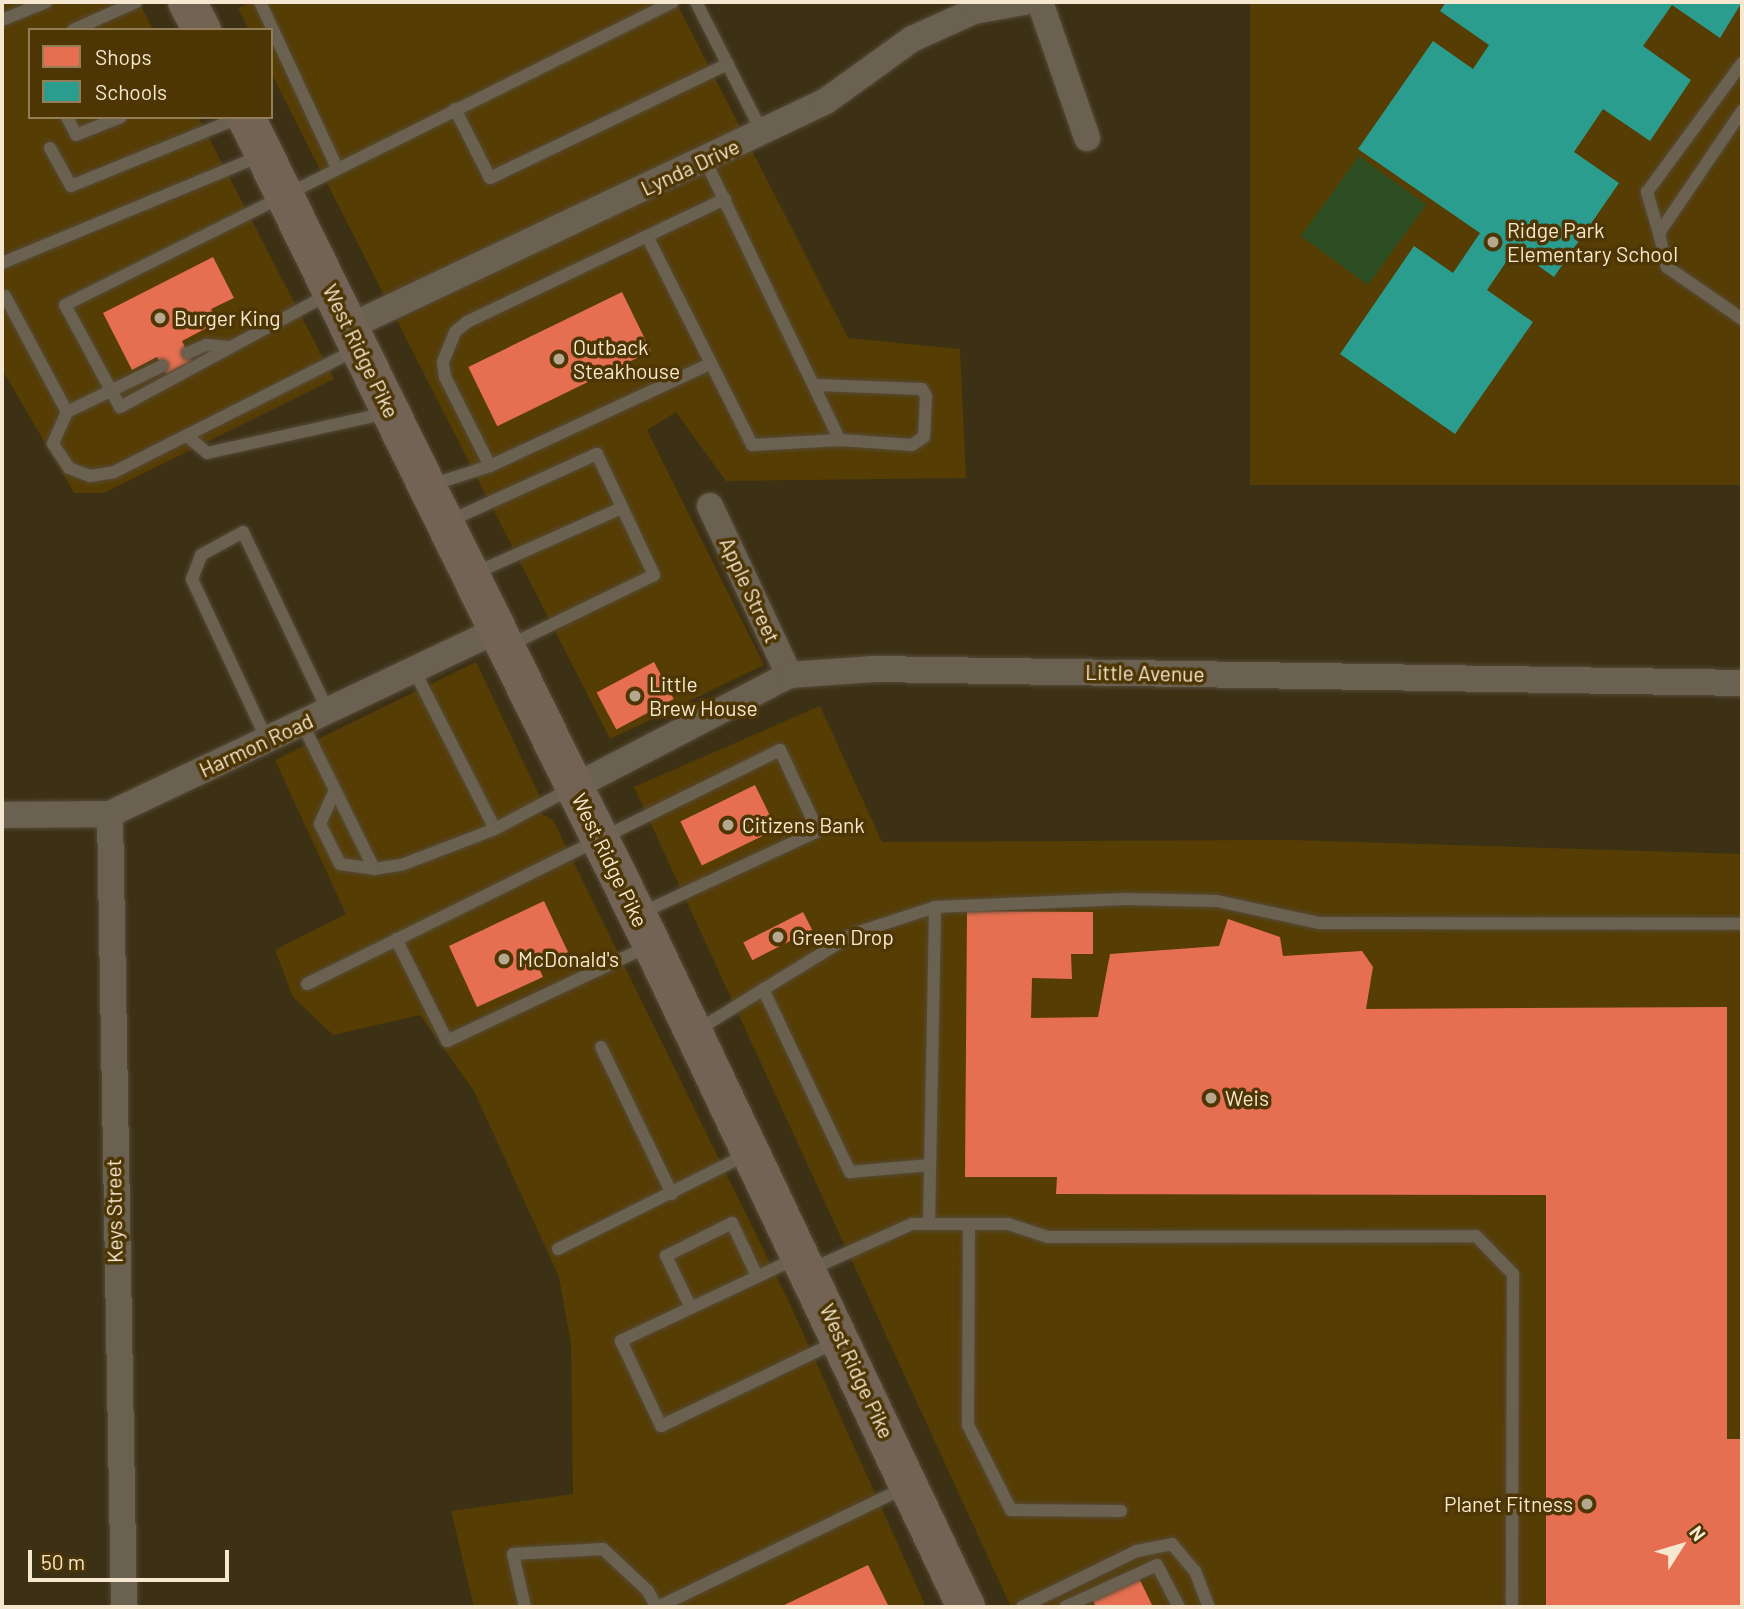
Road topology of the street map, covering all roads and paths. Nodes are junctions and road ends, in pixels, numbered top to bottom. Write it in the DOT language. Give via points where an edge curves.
graph roads {
  1 [pos="46,2"];
  2 [pos="136,2"];
  3 [pos="187,2"];
  4 [pos="260,2"];
  5 [pos="673,2"];
  6 [pos="696,2"];
  7 [pos="1024,2"];
  8 [pos="1040,2"];
  9 [pos="2,20"];
  10 [pos="78,28"];
  11 [pos="201,28"];
  12 [pos="272,28"];
  13 [pos="273,30"];
  14 [pos="1742,63"];
  15 [pos="728,64"];
  16 [pos="455,109"];
  17 [pos="1742,111"];
  18 [pos="68,119"];
  19 [pos="116,119"];
  20 [pos="239,119"];
  21 [pos="245,119"];
  22 [pos="762,132"];
  23 [pos="1087,138"];
  24 [pos="50,148"];
  25 [pos="264,155"];
  26 [pos="705,159"];
  27 [pos="337,168"];
  28 [pos="284,195"];
  29 [pos="725,199"];
  30 [pos="1659,233"];
  31 [pos="648,236"];
  32 [pos="2,263"];
  33 [pos="332,292"];
  34 [pos="5,296"];
  35 [pos="1742,319"];
  36 [pos="354,337"];
  37 [pos="231,347"];
  38 [pos="188,354"];
  39 [pos="710,364"];
  40 [pos="162,366"];
  41 [pos="816,385"];
  42 [pos="111,389"];
  43 [pos="67,412"];
  44 [pos="392,412"];
  45 [pos="187,436"];
  46 [pos="840,440"];
  47 [pos="490,466"];
  48 [pos="428,486"];
  49 [pos="710,506"];
  50 [pos="622,508"];
  51 [pos="446,522"];
  52 [pos="471,575"];
  53 [pos="503,638"];
  54 [pos="414,670"];
  55 [pos="789,675"];
  56 [pos="1742,683"];
  57 [pos="328,711"];
  58 [pos="302,723"];
  59 [pos="266,738"];
  60 [pos="574,787"];
  61 [pos="335,790"];
  62 [pos="110,814"];
  63 [pos="2,815"];
  64 [pos="495,829"];
  65 [pos="600,836"];
  66 [pos="374,869"];
  67 [pos="935,907"];
  68 [pos="1742,923"];
  69 [pos="645,930"];
  70 [pos="396,939"];
  71 [pos="307,984"];
  72 [pos="763,989"];
  73 [pos="693,1033"];
  74 [pos="601,1047"];
  75 [pos="751,1152"];
  76 [pos="930,1165"];
  77 [pos="671,1194"];
  78 [pos="929,1224"];
  79 [pos="970,1224"];
  80 [pos="558,1249"];
  81 [pos="805,1263"];
  82 [pos="757,1276"];
  83 [pos="691,1308"];
  84 [pos="842,1339"];
  85 [pos="910,1485"];
  86 [pos="1121,1511"];
  87 [pos="959,1602"];
  88 [pos="1041,1603"];
  89 [pos="124,1607"];
  90 [pos="525,1607"];
  91 [pos="657,1607"];
  92 [pos="1022,1607"];
  93 [pos="1065,1607"];
  94 [pos="1179,1607"];
  95 [pos="1209,1607"];
  96 [pos="1512,1607"];
  1 -- 9 [label="lane"];
  2 -- 10 [label="lane"];
  3 -- 11 [label="main road"];
  4 -- 12 [label="lane"];
  5 -- 16 [label="lane"];
  6 -- 15 [label="lane"];
  7 -- 22 [label="street, Lynda Drive" via="974,11 912,39 826,101"];
  8 -- 23 [label="street"];
  13 -- 27 [label="lane"];
  14 -- 30 [label="lane" via="1647,192"];
  15 -- 16 [label="lane" via="490,178"];
  15 -- 22 [label="lane"];
  16 -- 27 [label="lane"];
  17 -- 30 [label="lane"];
  18 -- 19 [label="lane" via="76,135"];
  20 -- 24 [label="lane" via="71,186"];
  21 -- 25 [label="main road, West Ridge Pike"];
  22 -- 26 [label="street, Lynda Drive"];
  25 -- 28 [label="main road, West Ridge Pike"];
  25 -- 32 [label="lane"];
  26 -- 29 [label="lane"];
  26 -- 36 [label="street, Lynda Drive"];
  27 -- 28 [label="lane"];
  28 -- 33 [label="main road, West Ridge Pike"];
  28 -- 42 [label="lane" via="65,304"];
  29 -- 31 [label="lane"];
  29 -- 41 [label="lane"];
  30 -- 35 [label="lane" via="1667,267"];
  31 -- 39 [label="lane"];
  31 -- 47 [label="lane" via="467,322 455,332 445,354 445,377"];
  33 -- 36 [label="main road, West Ridge Pike"];
  33 -- 37 [label="lane"];
  34 -- 43 [label="lane"];
  36 -- 44 [label="main road, West Ridge Pike"];
  36 -- 45 [label="lane"];
  37 -- 38 [label="lane" via="206,345"];
  37 -- 42 [label="lane" via="120,407"];
  39 -- 46 [label="lane" via="752,445"];
  39 -- 47 [label="lane"];
  40 -- 42 [label="lane"];
  41 -- 46 [label="lane"];
  41 -- 46 [label="lane" via="922,388 926,396 921,443"];
  42 -- 43 [label="lane"];
  43 -- 45 [label="lane" via="53,444 69,468 90,477 114,472"];
  44 -- 45 [label="lane" via="207,453"];
  44 -- 48 [label="main road, West Ridge Pike"];
  47 -- 48 [label="lane"];
  48 -- 51 [label="main road, West Ridge Pike"];
  49 -- 55 [label="street, Apple Street"];
  50 -- 51 [label="lane" via="597,454"];
  50 -- 52 [label="lane"];
  50 -- 53 [label="lane" via="654,575"];
  51 -- 52 [label="main road, West Ridge Pike"];
  52 -- 53 [label="main road, West Ridge Pike"];
  53 -- 54 [label="street, Harmon Road"];
  53 -- 60 [label="main road, West Ridge Pike"];
  54 -- 57 [label="street, Harmon Road"];
  54 -- 64 [label="lane"];
  55 -- 56 [label="street, Little Avenue" via="874,669"];
  55 -- 60 [label="street, Little Avenue"];
  57 -- 58 [label="street, Harmon Road"];
  57 -- 59 [label="lane" via="243,533 201,555 192,579"];
  58 -- 59 [label="street, Harmon Road"];
  58 -- 61 [label="lane"];
  59 -- 62 [label="street, Harmon Road"];
  60 -- 64 [label="lane"];
  60 -- 65 [label="main road, West Ridge Pike"];
  61 -- 66 [label="lane"];
  61 -- 66 [label="lane" via="320,824 340,864"];
  62 -- 63 [label="street, Harmon Road"];
  62 -- 89 [label="street, Keys Street"];
  64 -- 66 [label="lane" via="404,864"];
  65 -- 69 [label="main road, West Ridge Pike"];
  65 -- 69 [label="lane" via="779,750 813,819 818,831"];
  65 -- 70 [label="lane"];
  67 -- 68 [label="lane" via="1204,900 1320,923"];
  67 -- 72 [label="lane" via="853,933"];
  67 -- 76 [label="lane"];
  69 -- 70 [label="lane" via="447,1041"];
  69 -- 73 [label="main road, West Ridge Pike"];
  70 -- 71 [label="lane"];
  72 -- 73 [label="lane"];
  72 -- 76 [label="lane" via="850,1171"];
  73 -- 75 [label="main road, West Ridge Pike"];
  74 -- 77 [label="lane"];
  75 -- 77 [label="lane"];
  75 -- 81 [label="main road, West Ridge Pike"];
  76 -- 78 [label="lane"];
  77 -- 80 [label="lane"];
  78 -- 79 [label="lane"];
  78 -- 81 [label="lane" via="912,1224"];
  79 -- 86 [label="lane" via="968,1424 1010,1510"];
  79 -- 96 [label="lane" via="1008,1224 1048,1237 1476,1236 1513,1274"];
  81 -- 82 [label="lane"];
  81 -- 84 [label="main road, West Ridge Pike"];
  82 -- 83 [label="lane"];
  82 -- 83 [label="lane" via="732,1223 666,1256"];
  83 -- 84 [label="lane" via="621,1341 662,1426"];
  84 -- 85 [label="main road, West Ridge Pike"];
  85 -- 87 [label="main road, West Ridge Pike"];
  85 -- 91 [label="lane"];
  88 -- 92 [label="lane"];
  88 -- 95 [label="lane" via="1137,1551 1172,1544 1195,1571"];
  90 -- 91 [label="lane" via="513,1554 603,1549 648,1591"];
  93 -- 94 [label="lane" via="1157,1565"];
}
